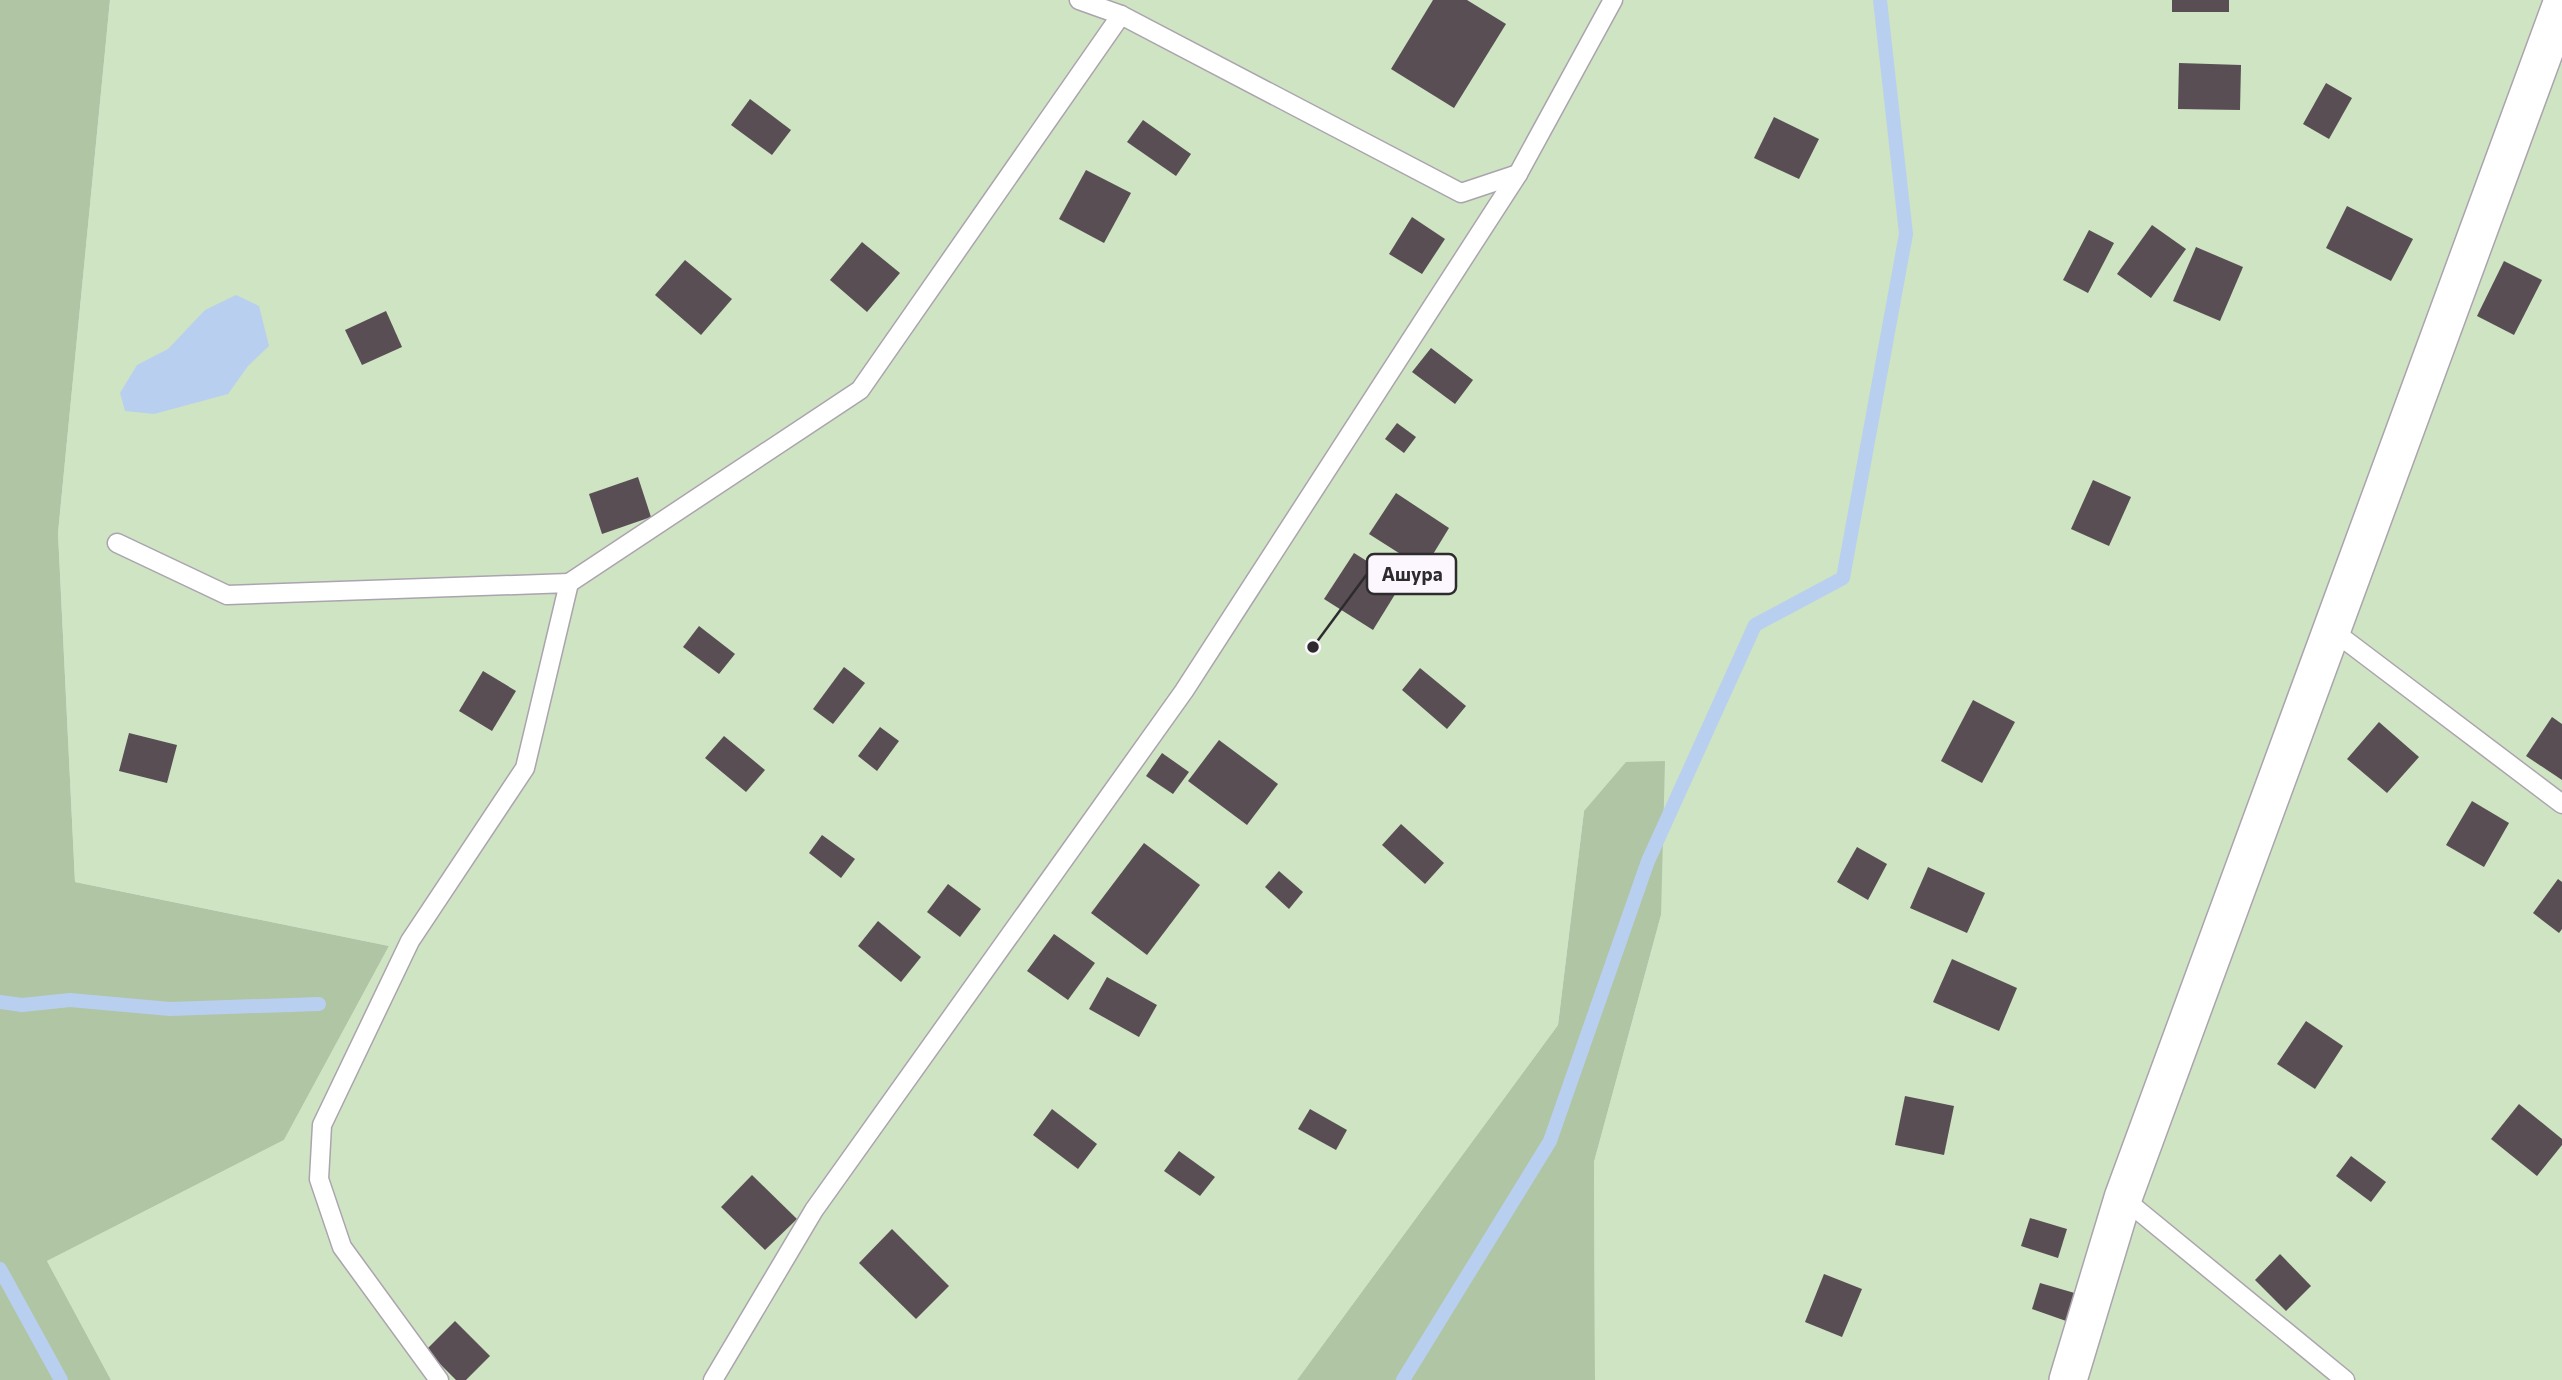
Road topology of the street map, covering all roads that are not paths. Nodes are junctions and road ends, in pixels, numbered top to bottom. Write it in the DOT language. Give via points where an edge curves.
graph roads {
  1 [pos="1080,0"];
  2 [pos="1613,0"];
  3 [pos="2562,4"];
  4 [pos="1121,15"];
  5 [pos="1518,174"];
  6 [pos="117,543"];
  7 [pos="569,583"];
  8 [pos="2332,630"];
  9 [pos="2562,804"];
  10 [pos="2123,1198"];
  11 [pos="439,1380"];
  12 [pos="713,1380"];
  13 [pos="2068,1380"];
  14 [pos="2345,1380"];
  1 -- 4 [label="lane"];
  2 -- 5 [label="lane"];
  3 -- 8 [label="street"];
  4 -- 5 [label="lane" via="1461,193"];
  4 -- 7 [label="lane" via="860,390"];
  5 -- 12 [label="lane" via="1184,691 814,1210"];
  6 -- 7 [label="lane" via="227,595"];
  7 -- 11 [label="lane" via="525,768 410,941 322,1125 319,1179 342,1247"];
  8 -- 9 [label="lane"];
  8 -- 10 [label="street"];
  10 -- 13 [label="street"];
  10 -- 14 [label="lane"];
}
